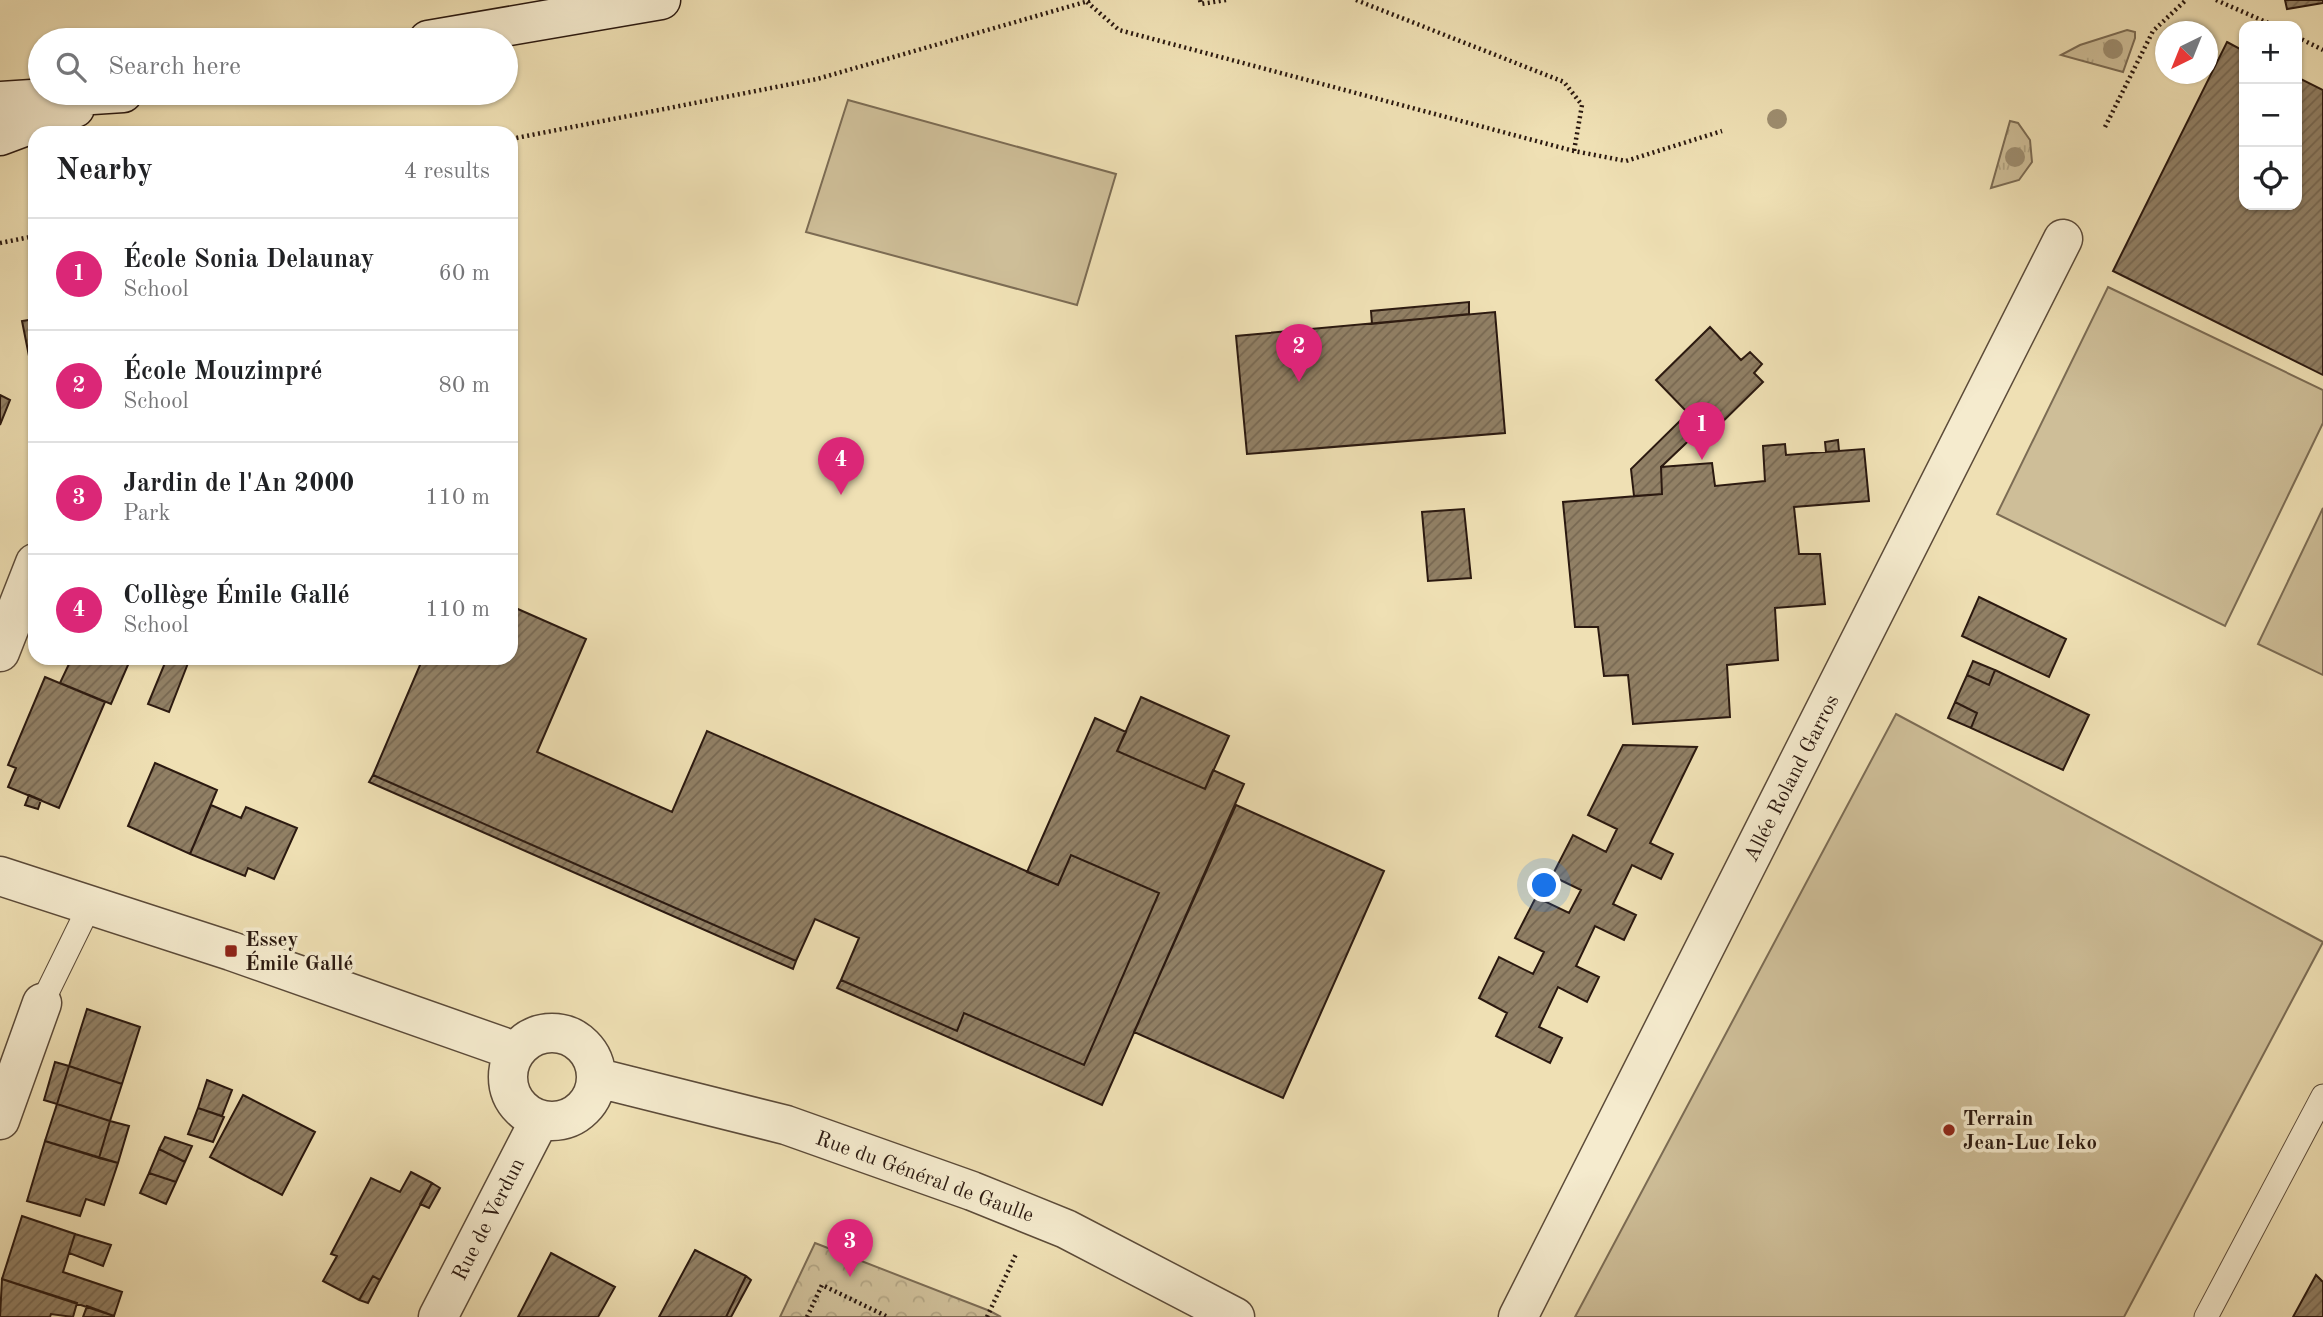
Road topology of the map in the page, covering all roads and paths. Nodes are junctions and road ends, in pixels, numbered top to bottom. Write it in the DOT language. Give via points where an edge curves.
graph roads {
  1 [pos="661,0"];
  2 [pos="1226,0"];
  3 [pos="1356,0"];
  4 [pos="2186,0"];
  5 [pos="2216,0"];
  6 [pos="1089,1"];
  7 [pos="1201,2"];
  8 [pos="2264,21"];
  9 [pos="498,28"];
  10 [pos="2302,40"];
  11 [pos="2323,50"];
  12 [pos="28,99"];
  13 [pos="0,101"];
  14 [pos="85,105"];
  15 [pos="2105,127"];
  16 [pos="1722,131"];
  17 [pos="0,136"];
  18 [pos="518,138"];
  19 [pos="1574,150"];
  20 [pos="28,237"];
  21 [pos="2063,239"];
  22 [pos="0,243"];
  23 [pos="28,581"];
  24 [pos="0,652"];
  25 [pos="0,876"];
  26 [pos="90,905"];
  27 [pos="41,1003"];
  28 [pos="515,1051"];
  29 [pos="598,1078"];
  30 [pos="2323,1096"];
  31 [pos="0,1120"];
  32 [pos="538,1121"];
  33 [pos="1033,1216"];
  34 [pos="438,1317"];
  35 [pos="807,1317"];
  36 [pos="888,1317"];
  37 [pos="987,1317"];
  38 [pos="1235,1317"];
  39 [pos="1518,1317"];
  40 [pos="2206,1317"];
  1 -- 9 [label="street"];
  2 -- 7 [label="path"];
  3 -- 19 [label="path" via="1564,82 1582,105"];
  4 -- 15 [label="path" via="2153,31"];
  5 -- 8 [label="path"];
  6 -- 18 [label="path" via="817,79"];
  6 -- 19 [label="path" via="1119,30"];
  10 -- 11 [label="path"];
  12 -- 13 [label="street"];
  14 -- 17 [label="street"];
  16 -- 19 [label="path" via="1626,161"];
  20 -- 22 [label="path"];
  21 -- 39 [label="street, Allée Roland Garros"];
  23 -- 24 [label="street"];
  25 -- 26 [label="street"];
  26 -- 27 [label="lane"];
  26 -- 28 [label="street"];
  27 -- 31 [label="street"];
  28 -- 29 [label="street" via="534,1035 564,1033 588,1049"];
  28 -- 32 [label="street" via="506,1081 516,1106"];
  29 -- 32 [label="street" via="589,1104 567,1121"];
  29 -- 33 [label="street, Rue du Général de Gaulle" via="786,1125"];
  30 -- 40 [label="lane"];
  32 -- 34 [label="street, Rue de Verdun"];
  33 -- 37 [label="path"];
  33 -- 38 [label="street, Rue du Général de Gaulle"];
  35 -- 36 [label="path" via="822,1285"];
}
